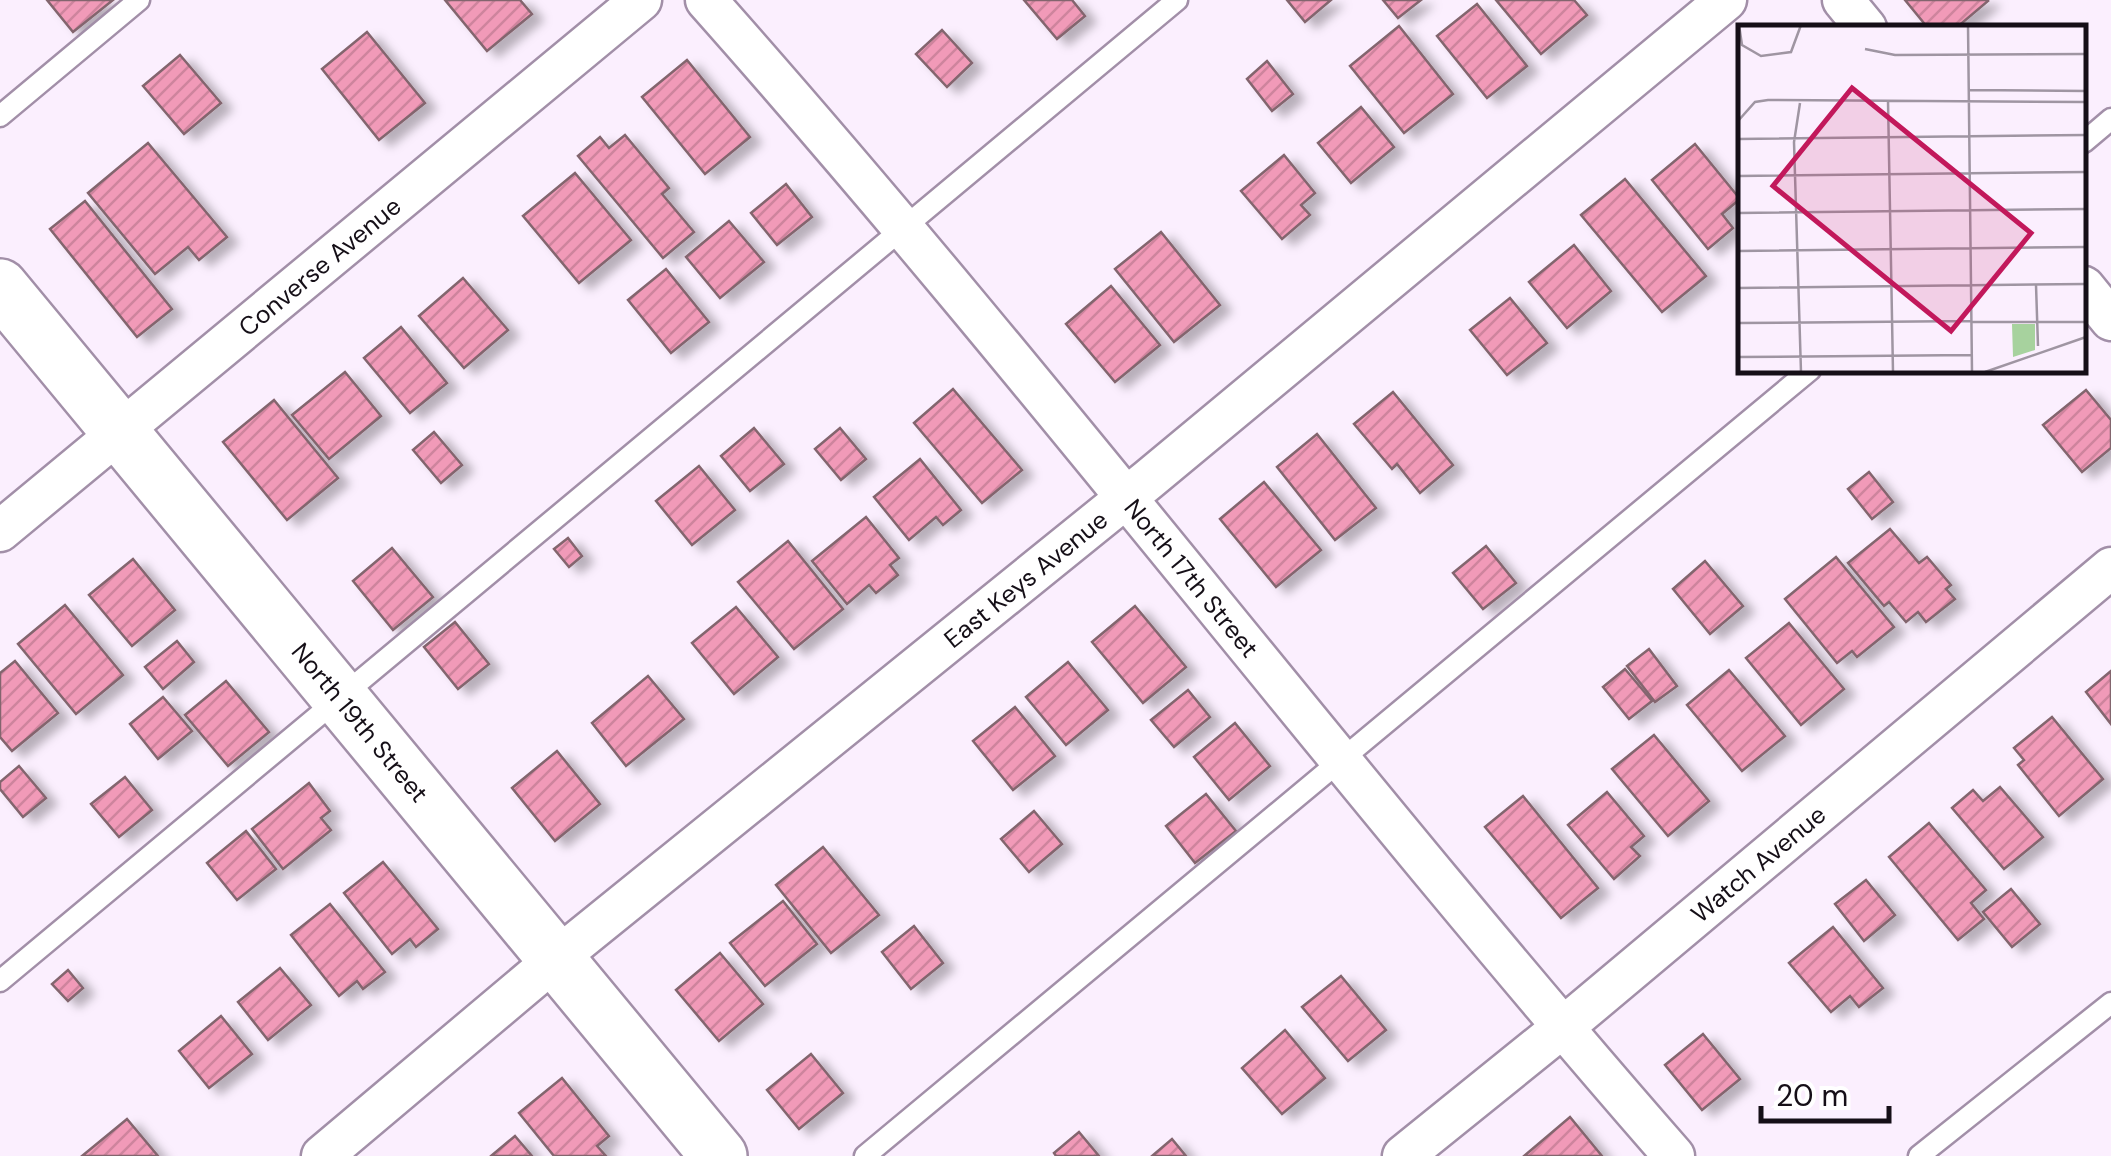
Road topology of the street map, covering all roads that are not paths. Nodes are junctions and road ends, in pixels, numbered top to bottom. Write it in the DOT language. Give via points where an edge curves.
graph roads {
  1 [pos="139,0"];
  2 [pos="641,0"];
  3 [pos="706,0"];
  4 [pos="1177,0"];
  5 [pos="1726,0"];
  6 [pos="1843,0"];
  7 [pos="1864,25"];
  8 [pos="0,116"];
  9 [pos="2111,119"];
  10 [pos="2086,140"];
  11 [pos="900,228"];
  12 [pos="0,287"];
  13 [pos="2086,289"];
  14 [pos="2111,320"];
  15 [pos="1808,372"];
  16 [pos="119,430"];
  17 [pos="1126,498"];
  18 [pos="0,531"];
  19 [pos="2111,568"];
  20 [pos="342,698"];
  21 [pos="1341,762"];
  22 [pos="556,958"];
  23 [pos="0,981"];
  24 [pos="2111,1003"];
  25 [pos="1561,1026"];
  26 [pos="322,1156"];
  27 [pos="719,1156"];
  28 [pos="865,1156"];
  29 [pos="1403,1156"];
  30 [pos="1674,1156"];
  31 [pos="1919,1156"];
  1 -- 8 [label="lane"];
  2 -- 16 [label="street, Converse Avenue"];
  3 -- 11 [label="street, North 17th Street"];
  4 -- 11 [label="lane"];
  5 -- 17 [label="street, East Keys Avenue"];
  6 -- 7 [label="street"];
  9 -- 10 [label="lane"];
  11 -- 17 [label="street, North 17th Street"];
  11 -- 20 [label="lane"];
  12 -- 16 [label="street, North 19th Street"];
  13 -- 14 [label="street"];
  15 -- 21 [label="lane"];
  16 -- 18 [label="street, Converse Avenue"];
  16 -- 20 [label="street, North 19th Street"];
  17 -- 21 [label="street, North 17th Street"];
  17 -- 22 [label="street, East Keys Avenue"];
  19 -- 25 [label="street, Watch Avenue"];
  20 -- 22 [label="street, North 19th Street"];
  20 -- 23 [label="lane"];
  21 -- 25 [label="street, North 17th Street"];
  21 -- 28 [label="lane"];
  22 -- 26 [label="street, East Keys Avenue"];
  22 -- 27 [label="street, North 19th Street"];
  24 -- 31 [label="lane"];
  25 -- 29 [label="street, Watch Avenue"];
  25 -- 30 [label="street, North 17th Street"];
}
